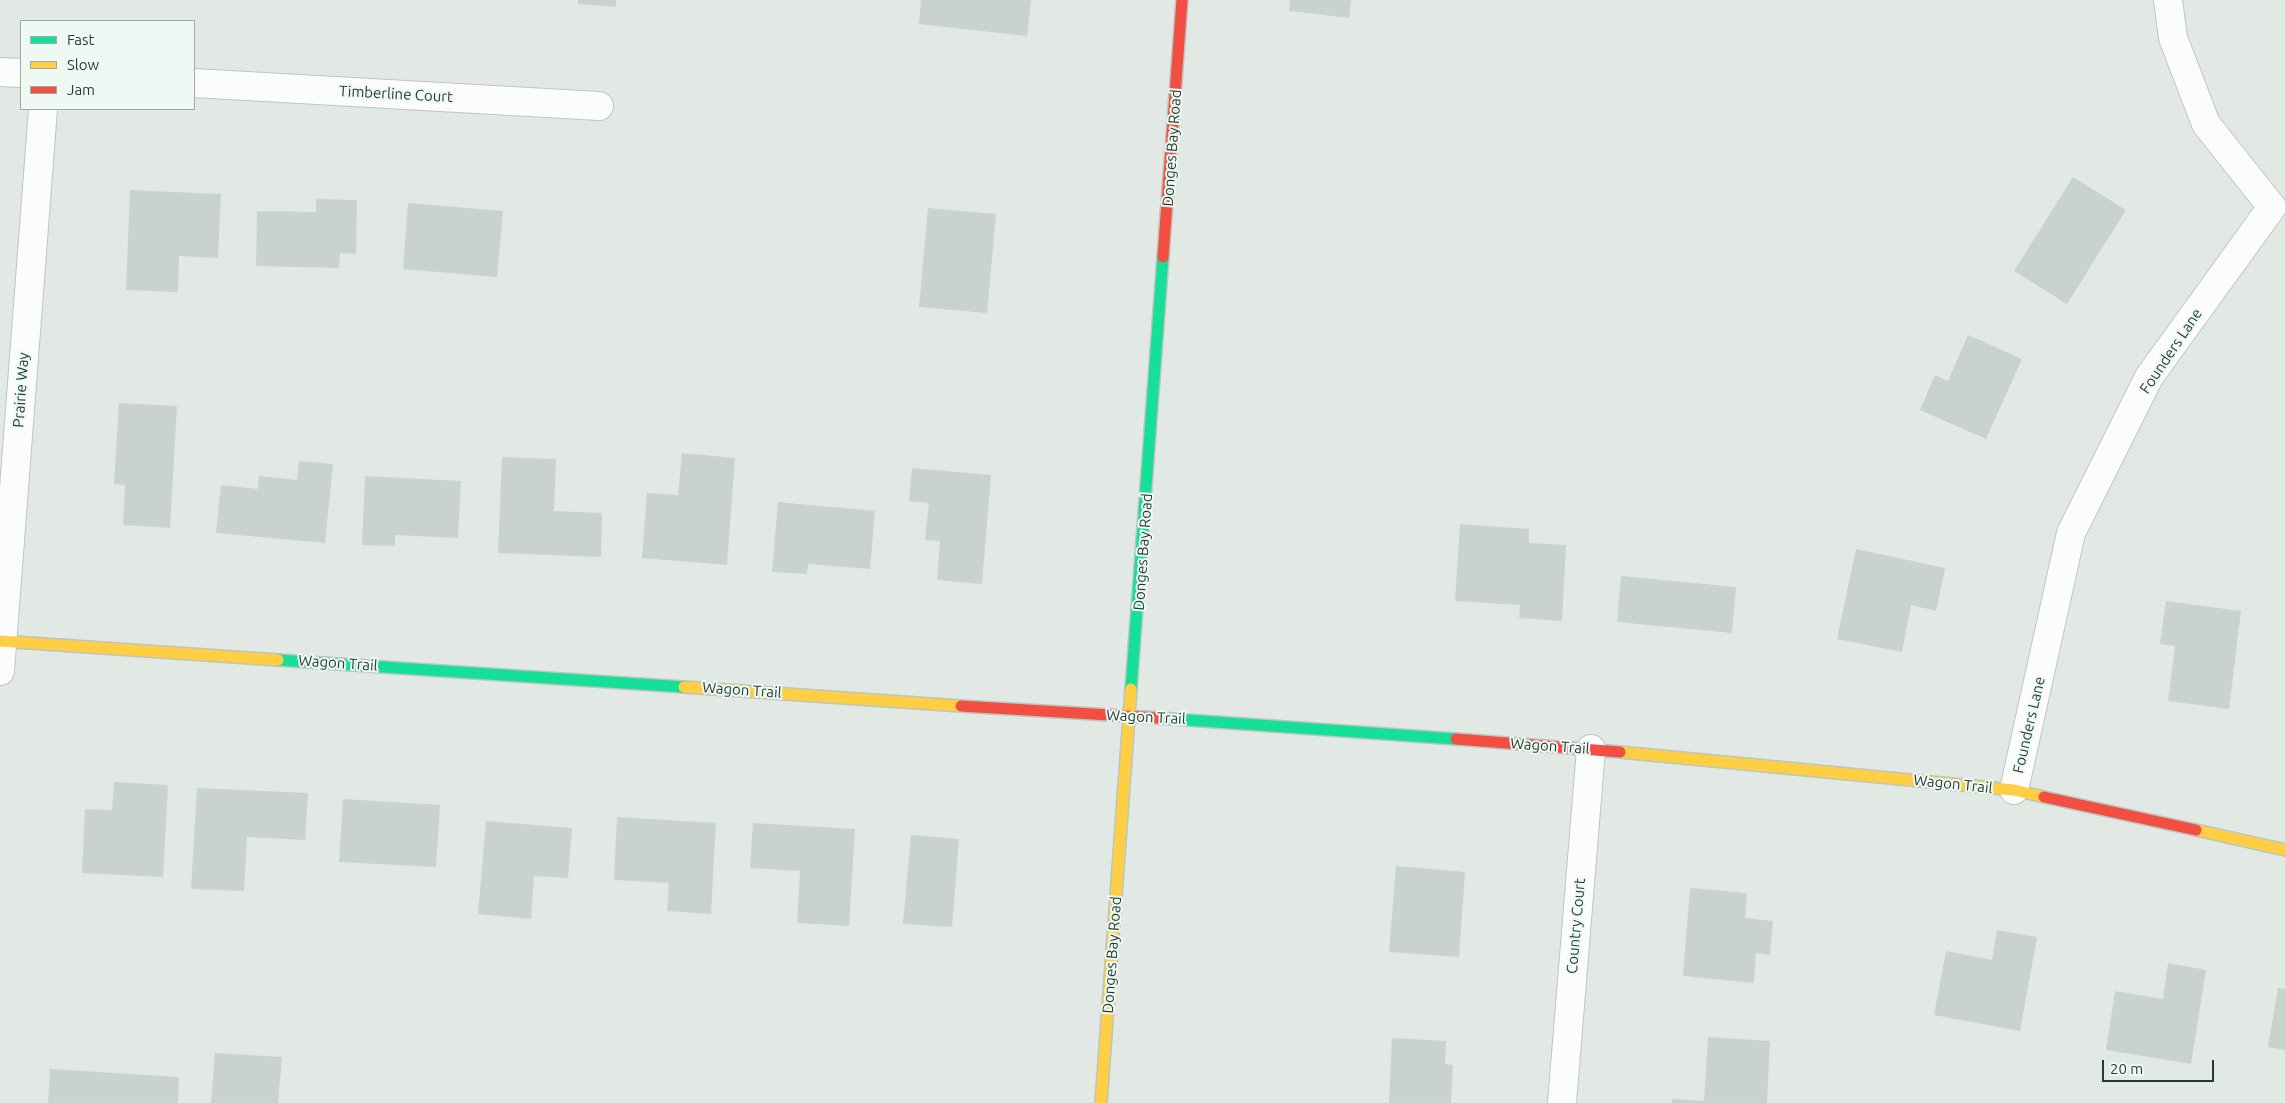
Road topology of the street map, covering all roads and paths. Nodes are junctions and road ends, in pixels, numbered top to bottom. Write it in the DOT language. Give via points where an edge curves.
graph roads {
  1 [pos="1182,0"];
  2 [pos="2168,0"];
  3 [pos="0,72"];
  4 [pos="20,73"];
  5 [pos="195,83"];
  6 [pos="599,106"];
  7 [pos="43,110"];
  8 [pos="2278,210"];
  9 [pos="1,641"];
  10 [pos="0,672"];
  11 [pos="1130,717"];
  12 [pos="1591,749"];
  13 [pos="2014,790"];
  14 [pos="2285,850"];
  15 [pos="1101,1103"];
  16 [pos="1562,1103"];
  1 -- 11 [label="street, Donges Bay Road"];
  2 -- 8 [label="street, Founders Lane" via="2173,38 2206,124"];
  3 -- 4 [label="street"];
  5 -- 6 [label="street, Timberline Court"];
  7 -- 9 [label="street, Prairie Way"];
  8 -- 13 [label="street, Founders Lane" via="2150,377 2071,534"];
  9 -- 10 [label="street, Prairie Way"];
  9 -- 11 [label="street, Wagon Trail"];
  11 -- 12 [label="street, Wagon Trail"];
  11 -- 15 [label="street, Donges Bay Road"];
  12 -- 13 [label="street, Wagon Trail"];
  12 -- 16 [label="street, Country Court"];
  13 -- 14 [label="street, Wagon Trail"];
}
